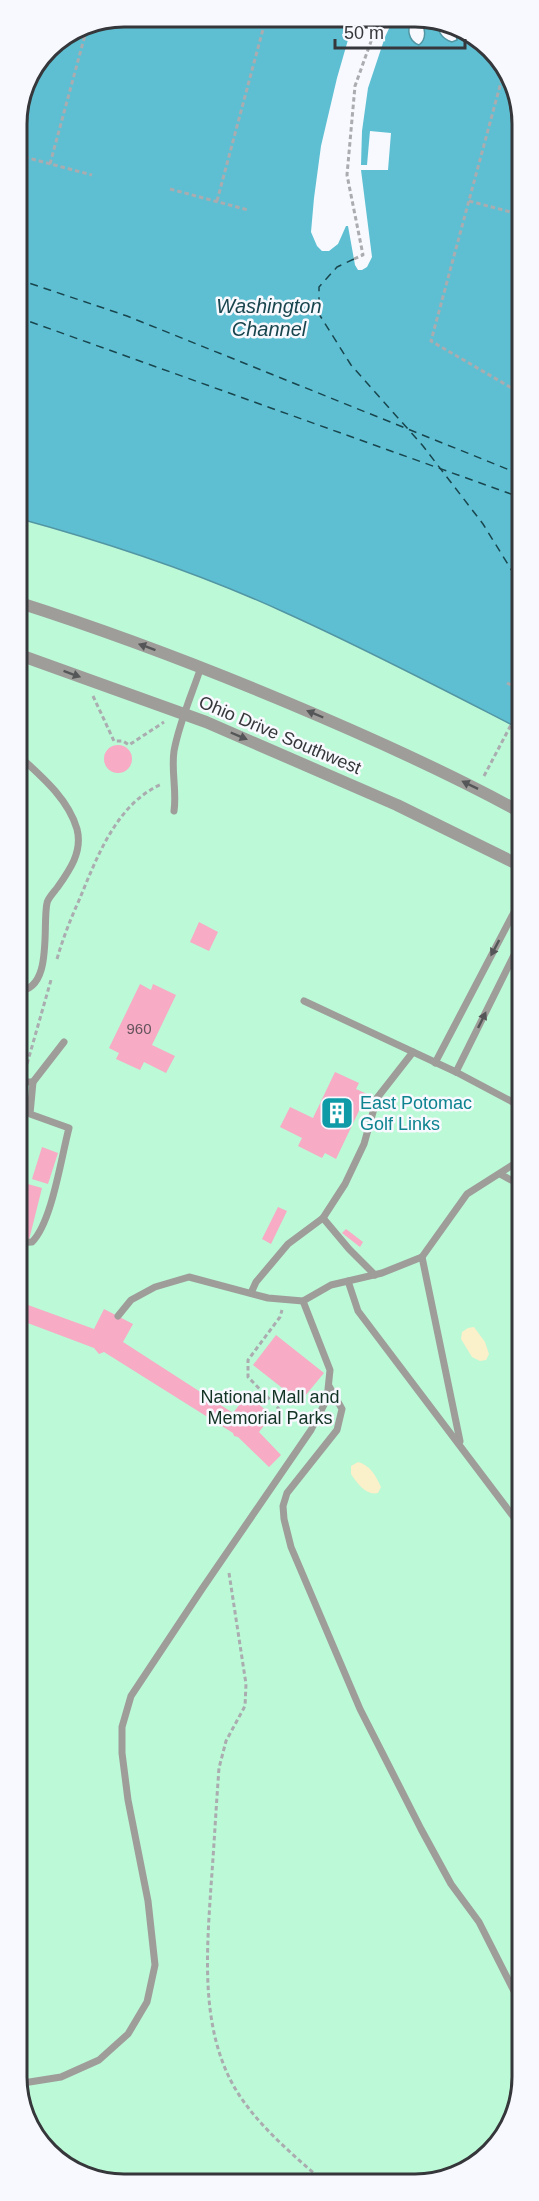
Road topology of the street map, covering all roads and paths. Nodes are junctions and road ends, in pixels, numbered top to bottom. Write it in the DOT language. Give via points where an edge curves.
graph roads {
  1 [pos="264,27"];
  2 [pos="376,27"];
  3 [pos="85,36"];
  4 [pos="502,80"];
  5 [pos="27,158"];
  6 [pos="50,164"];
  7 [pos="92,175"];
  8 [pos="170,189"];
  9 [pos="217,201"];
  10 [pos="469,201"];
  11 [pos="248,210"];
  12 [pos="512,212"];
  13 [pos="354,259"];
  14 [pos="512,388"];
  15 [pos="27,605"];
  16 [pos="27,658"];
  17 [pos="201,667"];
  18 [pos="507,682"];
  19 [pos="512,685"];
  20 [pos="90,689"];
  21 [pos="185,714"];
  22 [pos="164,722"];
  23 [pos="512,723"];
  24 [pos="27,763"];
  25 [pos="175,779"];
  26 [pos="477,788"];
  27 [pos="512,807"];
  28 [pos="174,811"];
  29 [pos="512,862"];
  30 [pos="512,916"];
  31 [pos="512,959"];
  32 [pos="56,962"];
  33 [pos="53,973"];
  34 [pos="27,988"];
  35 [pos="304,1001"];
  36 [pos="64,1042"];
  37 [pos="413,1052"];
  38 [pos="27,1056"];
  39 [pos="435,1063"];
  40 [pos="456,1072"];
  41 [pos="27,1082"];
  42 [pos="33,1082"];
  43 [pos="512,1102"];
  44 [pos="512,1166"];
  45 [pos="500,1174"];
  46 [pos="512,1181"];
  47 [pos="323,1218"];
  48 [pos="27,1242"];
  49 [pos="422,1257"];
  50 [pos="375,1275"];
  51 [pos="348,1281"];
  52 [pos="251,1293"];
  53 [pos="284,1300"];
  54 [pos="303,1301"];
  55 [pos="118,1316"];
  56 [pos="329,1385"];
  57 [pos="280,1410"];
  58 [pos="460,1444"];
  59 [pos="512,1514"];
  60 [pos="229,1550"];
  61 [pos="512,1987"];
  62 [pos="27,2082"];
  63 [pos="314,2174"];
  1 -- 9 [label="path"];
  2 -- 13 [label="path" via="355,86 347,175 363,255"];
  3 -- 6 [label="path"];
  4 -- 10 [label="path"];
  5 -- 6 [label="path"];
  6 -- 7 [label="path"];
  8 -- 9 [label="path"];
  9 -- 11 [label="path"];
  10 -- 12 [label="path"];
  10 -- 14 [label="path" via="431,341"];
  17 -- 15 [label="street, Ohio Drive Southwest, one-way"];
  16 -- 21 [label="street, Ohio Drive Southwest, one-way"];
  17 -- 21 [label="lane"];
  26 -- 17 [label="street, Ohio Drive Southwest, one-way" via="386,744"];
  18 -- 19 [label="path"];
  20 -- 22 [label="path" via="114,741 129,745"];
  21 -- 25 [label="lane" via="174,753"];
  21 -- 29 [label="street, Ohio Drive Southwest, one-way" via="397,805"];
  23 -- 26 [label="path"];
  24 -- 34 [label="lane" via="65,806 77,829 79,848 72,867 47,902 43,965 34,984"];
  25 -- 28 [label="lane"];
  25 -- 32 [label="path" via="152,789 126,811 100,850"];
  26 -- 27 [label="street, Ohio Drive Southwest"];
  30 -- 39 [label="lane, one-way"];
  40 -- 31 [label="lane, one-way"];
  33 -- 38 [label="path"];
  35 -- 37 [label="lane"];
  36 -- 42 [label="lane"];
  37 -- 39 [label="lane"];
  37 -- 47 [label="lane" via="377,1098 364,1144"];
  39 -- 40 [label="lane"];
  40 -- 43 [label="lane"];
  41 -- 42 [label="lane"];
  42 -- 48 [label="lane" via="30,1114 69,1128 40,1234"];
  44 -- 45 [label="lane"];
  45 -- 46 [label="lane"];
  45 -- 49 [label="lane" via="467,1194"];
  47 -- 50 [label="lane"];
  47 -- 52 [label="lane" via="288,1245"];
  49 -- 50 [label="lane"];
  49 -- 58 [label="lane"];
  50 -- 51 [label="lane"];
  51 -- 54 [label="lane" via="331,1285"];
  51 -- 58 [label="lane" via="358,1311"];
  52 -- 53 [label="lane"];
  52 -- 55 [label="lane" via="189,1277 155,1287 131,1300"];
  53 -- 54 [label="lane"];
  53 -- 57 [label="path" via="280,1317 248,1360 248,1377"];
  54 -- 56 [label="lane" via="330,1370"];
  56 -- 60 [label="lane" via="327,1399 311,1430"];
  56 -- 61 [label="lane" via="342,1409 337,1430 283,1506 291,1547 360,1709 451,1884 479,1922"];
  58 -- 59 [label="lane"];
  60 -- 62 [label="lane" via="131,1696 122,1727 128,1800 148,1901 155,1965 147,2002 128,2034 99,2060 62,2077"];
  60 -- 63 [label="path" via="228,1579 246,1684 245,1706 226,1741 219,1768 207,1944 210,2005 217,2048 245,2103"];
}
